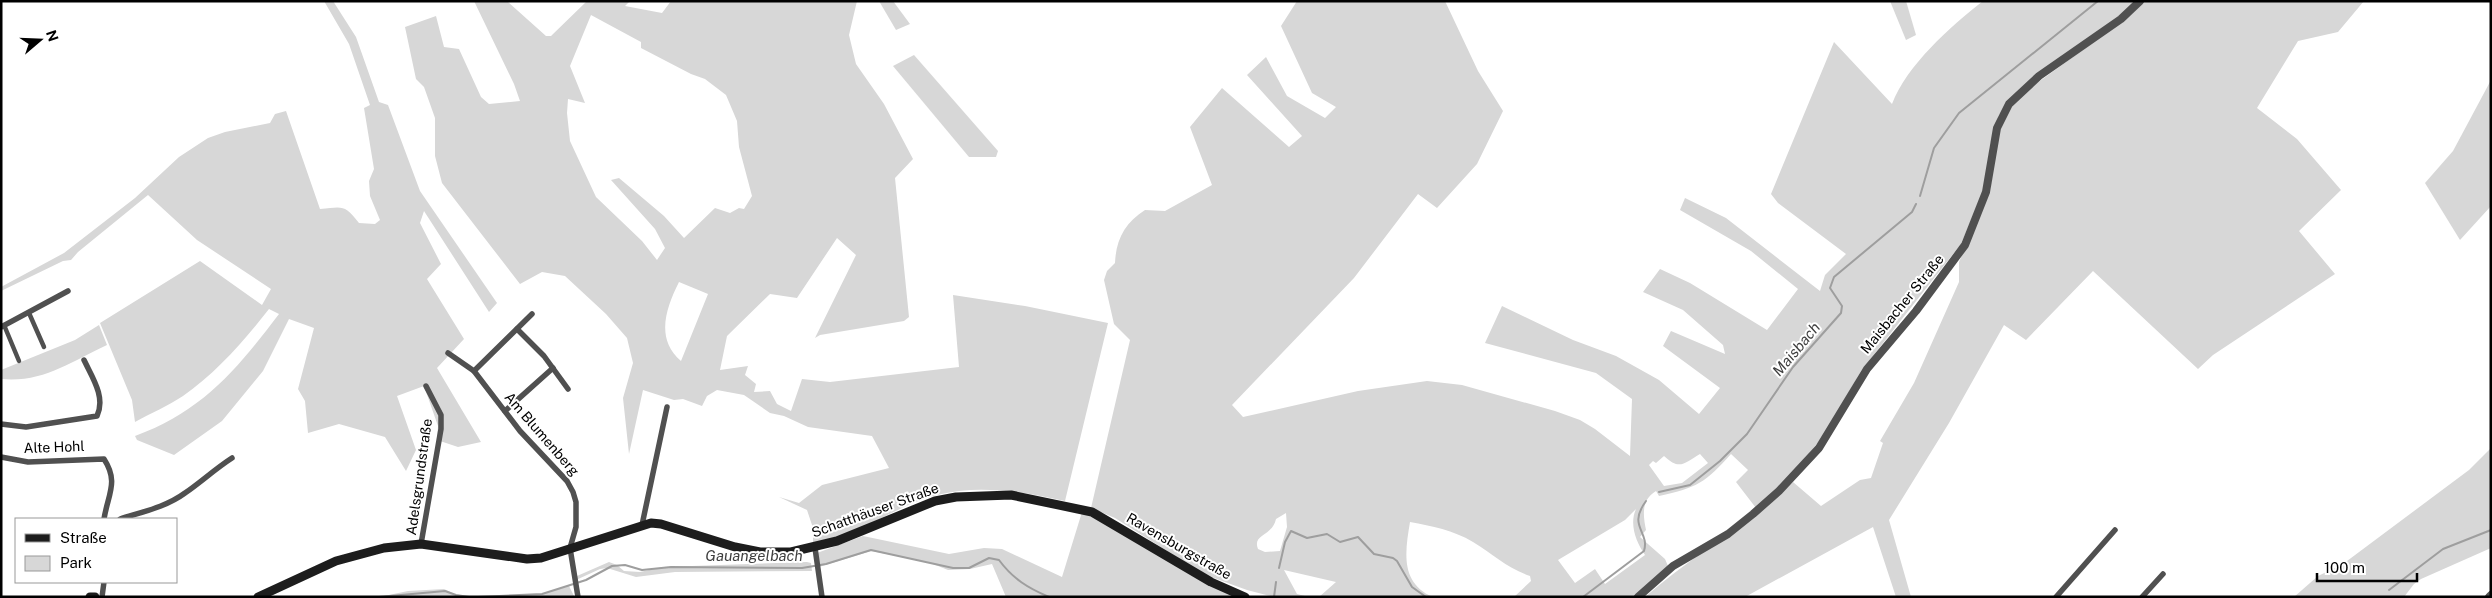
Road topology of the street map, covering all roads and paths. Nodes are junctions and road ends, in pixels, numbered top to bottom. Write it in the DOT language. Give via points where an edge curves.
graph roads {
  1 [pos="2140,1"];
  2 [pos="68,291"];
  3 [pos="29,313"];
  4 [pos="532,314"];
  5 [pos="2,326"];
  6 [pos="517,329"];
  7 [pos="44,347"];
  8 [pos="448,353"];
  9 [pos="84,360"];
  10 [pos="19,361"];
  11 [pos="552,368"];
  12 [pos="474,370"];
  13 [pos="426,386"];
  14 [pos="568,389"];
  15 [pos="668,407"];
  16 [pos="505,411"];
  17 [pos="1,424"];
  18 [pos="1,458"];
  19 [pos="232,458"];
  20 [pos="1100,516"];
  21 [pos="104,518"];
  22 [pos="123,518"];
  23 [pos="642,525"];
  24 [pos="2115,530"];
  25 [pos="421,544"];
  26 [pos="570,548"];
  27 [pos="815,548"];
  28 [pos="2163,574"];
  29 [pos="104,583"];
  30 [pos="90,597"];
  31 [pos="95,597"];
  32 [pos="102,597"];
  33 [pos="258,597"];
  34 [pos="578,597"];
  35 [pos="822,597"];
  36 [pos="1246,597"];
  37 [pos="1638,597"];
  38 [pos="2056,597"];
  39 [pos="2142,597"];
  1 -- 37 [label="street, Maisbacher Straße" via="2122,19 2045,71 2010,104 1997,128 1986,192 1965,244 1916,311 1866,369 1818,448 1753,514 1728,534 1673,566"];
  2 -- 3 [label="street"];
  3 -- 5 [label="street"];
  3 -- 7 [label="street"];
  4 -- 6 [label="street"];
  5 -- 10 [label="street"];
  6 -- 11 [label="street"];
  6 -- 12 [label="street"];
  8 -- 12 [label="street, Am Blumenberg"];
  9 -- 17 [label="street" via="99,394 97,416 26,427"];
  11 -- 14 [label="street"];
  11 -- 16 [label="street"];
  12 -- 16 [label="street, Am Blumenberg"];
  13 -- 25 [label="street, Adelsgrundstraße" via="441,415 441,429"];
  15 -- 23 [label="street"];
  16 -- 26 [label="street, Am Blumenberg" via="571,486 576,502 576,527"];
  18 -- 21 [label="street, Alte Hohl" via="28,462 104,459 113,478"];
  19 -- 22 [label="street" via="164,506"];
  20 -- 27 [label="main road, Schatthäuser Straße" via="1047,501 1011,496 956,497 935,501"];
  20 -- 36 [label="main road, Ravensburgstraße" via="1211,582"];
  23 -- 26 [label="main road, Schatthäuser Straße"];
  23 -- 27 [label="main road, Schatthäuser Straße" via="661,524 760,552"];
  24 -- 38 [label="street"];
  25 -- 26 [label="main road, Schatthäuser Straße" via="527,559"];
  25 -- 33 [label="main road, Schatthäuser Straße" via="384,548 336,561"];
  26 -- 34 [label="street"];
  27 -- 35 [label="street"];
  28 -- 39 [label="street"];
  29 -- 32 [label="street"];
  30 -- 31 [label="main road"];
}
